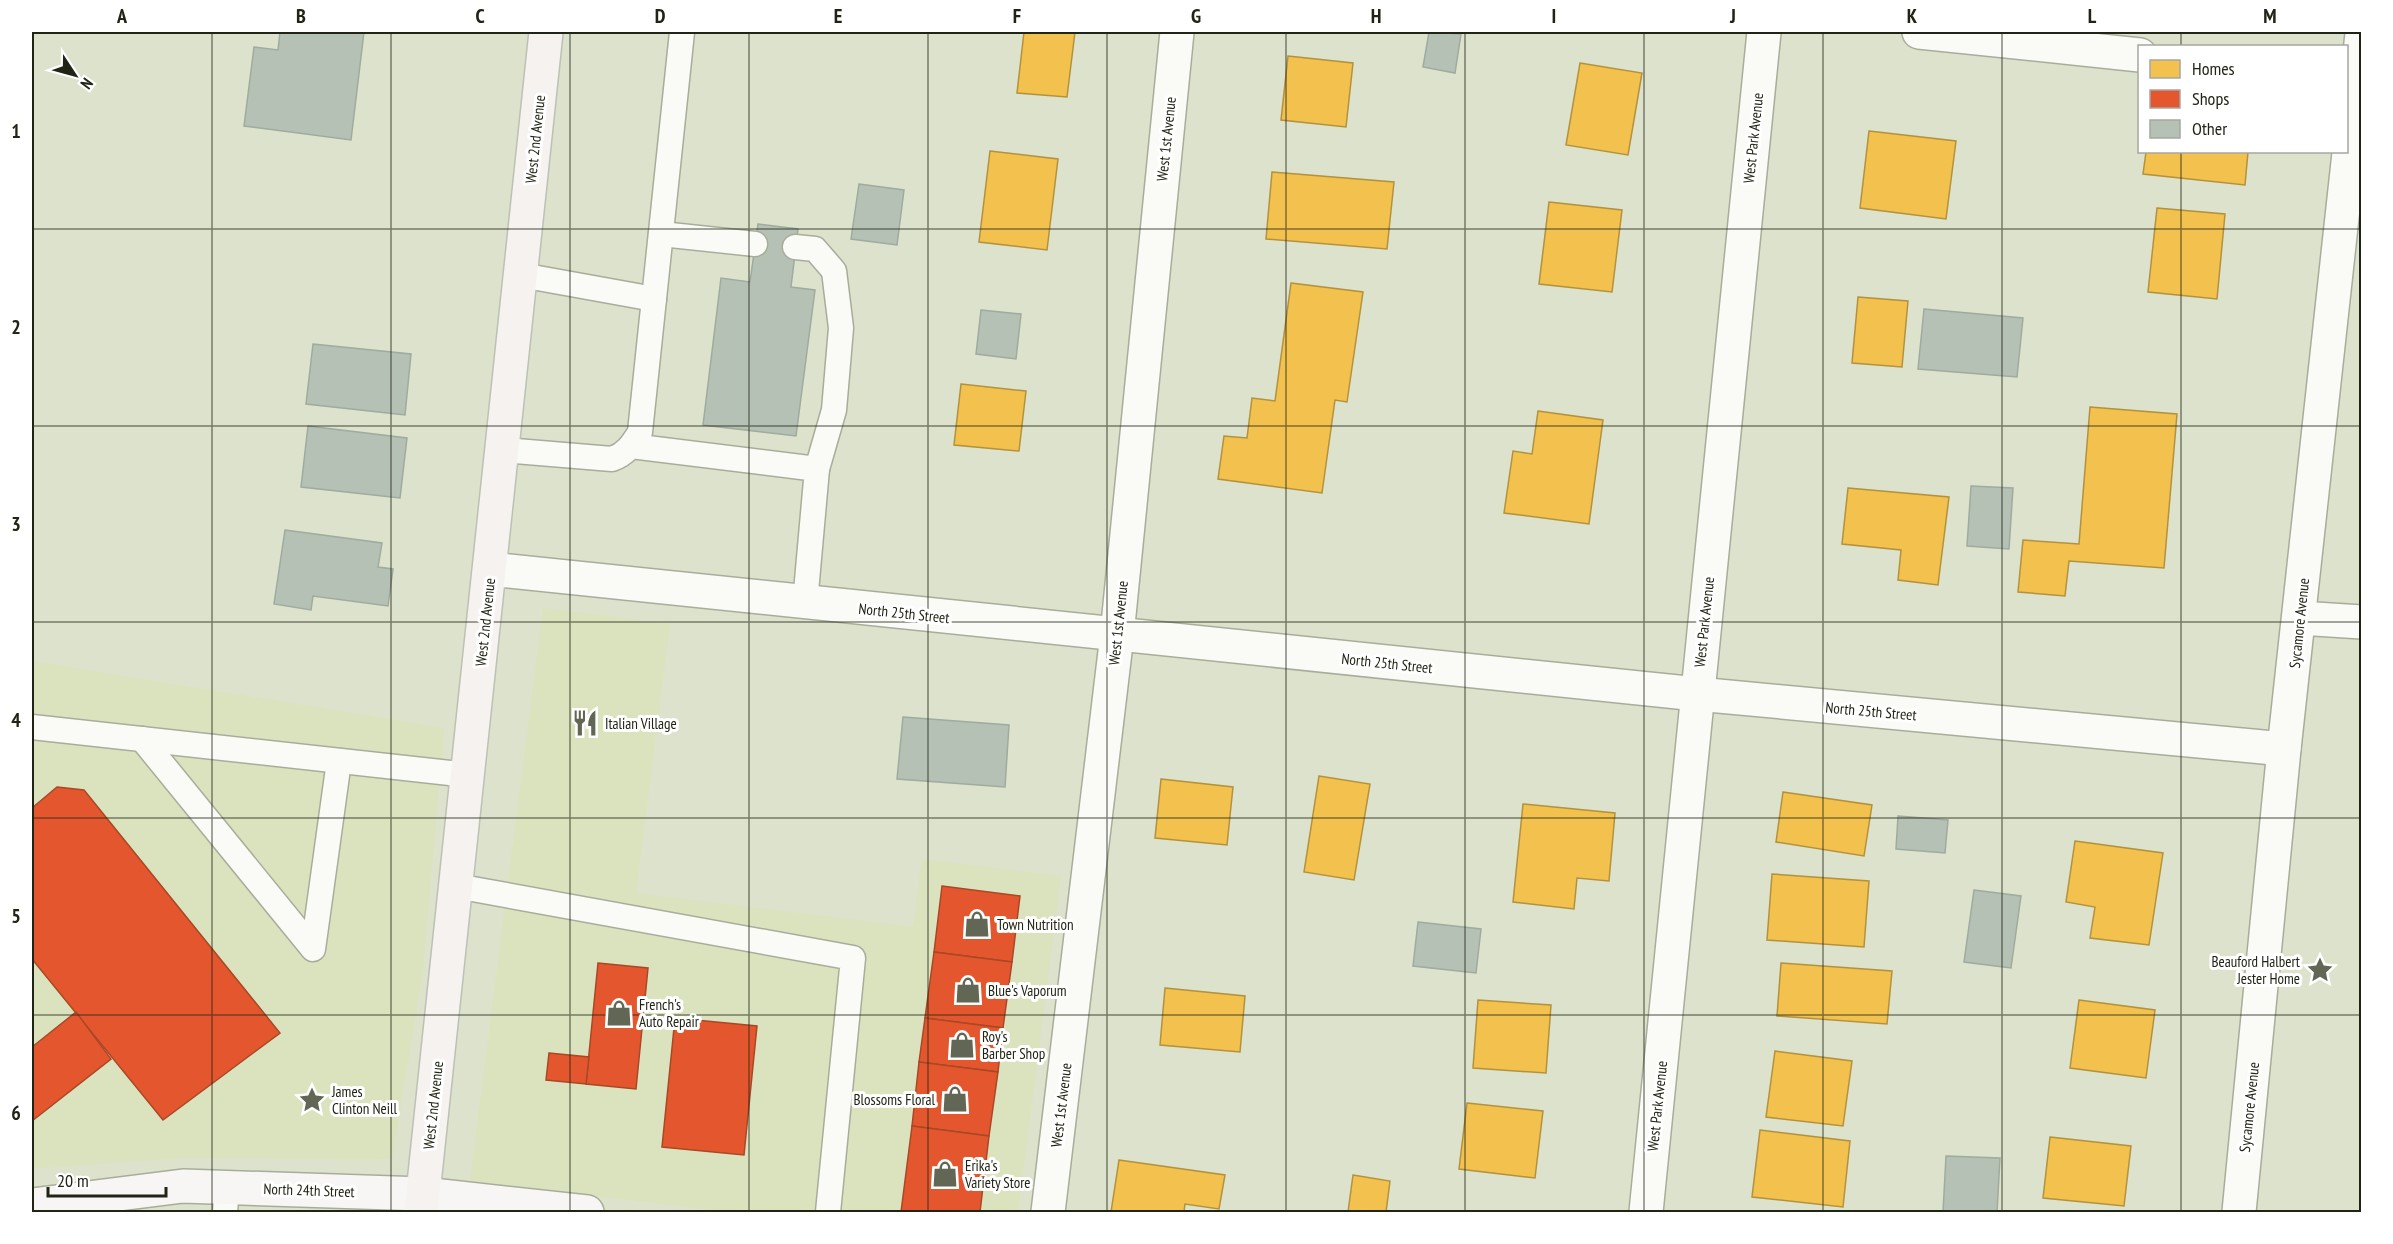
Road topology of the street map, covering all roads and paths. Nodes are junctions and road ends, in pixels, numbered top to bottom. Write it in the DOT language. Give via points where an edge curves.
graph roads {
  1 [pos="546,32"];
  2 [pos="682,32"];
  3 [pos="1177,32"];
  4 [pos="1764,32"];
  5 [pos="1919,32"];
  6 [pos="2361,34"];
  7 [pos="2138,55"];
  8 [pos="2355,77"];
  9 [pos="2348,145"];
  10 [pos="2347,153"];
  11 [pos="661,234"];
  12 [pos="755,244"];
  13 [pos="795,247"];
  14 [pos="521,275"];
  15 [pos="654,299"];
  16 [pos="632,446"];
  17 [pos="503,450"];
  18 [pos="816,469"];
  19 [pos="490,569"];
  20 [pos="805,603"];
  21 [pos="2299,618"];
  22 [pos="2361,622"];
  23 [pos="1117,635"];
  24 [pos="1697,694"];
  25 [pos="32,727"];
  26 [pos="142,739"];
  27 [pos="2284,749"];
  28 [pos="339,761"];
  29 [pos="468,775"];
  30 [pos="456,886"];
  31 [pos="226,1200"];
  32 [pos="324,1202"];
  33 [pos="422,1203"];
  34 [pos="32,1205"];
  35 [pos="587,1212"];
  36 [pos="828,1212"];
  37 [pos="1048,1212"];
  38 [pos="1646,1212"];
  39 [pos="2239,1212"];
  1 -- 14 [label="main road, West 2nd Avenue"];
  2 -- 11 [label="lane"];
  3 -- 23 [label="street, West 1st Avenue"];
  4 -- 24 [label="street, West Park Avenue"];
  5 -- 7 [label="street"];
  6 -- 8 [label="street, Sycamore Avenue"];
  8 -- 9 [label="street, Sycamore Avenue"];
  10 -- 21 [label="street, Sycamore Avenue"];
  11 -- 12 [label="lane"];
  11 -- 15 [label="lane"];
  13 -- 18 [label="lane" via="815,249 834,271 841,328 834,410"];
  14 -- 15 [label="lane"];
  14 -- 17 [label="main road, West 2nd Avenue"];
  15 -- 16 [label="lane" via="640,432"];
  16 -- 17 [label="lane" via="612,459"];
  16 -- 18 [label="lane"];
  17 -- 19 [label="main road, West 2nd Avenue"];
  18 -- 20 [label="lane"];
  19 -- 20 [label="street, North 25th Street"];
  19 -- 29 [label="main road, West 2nd Avenue"];
  20 -- 23 [label="street, North 25th Street"];
  21 -- 22 [label="street"];
  21 -- 27 [label="street, Sycamore Avenue"];
  23 -- 24 [label="street, North 25th Street"];
  23 -- 37 [label="street, West 1st Avenue"];
  24 -- 27 [label="street, North 25th Street"];
  24 -- 38 [label="street, West Park Avenue"];
  25 -- 26 [label="lane"];
  26 -- 28 [label="lane"];
  26 -- 28 [label="lane" via="313,949"];
  27 -- 39 [label="street, Sycamore Avenue"];
  28 -- 29 [label="lane"];
  29 -- 30 [label="main road, West 2nd Avenue"];
  30 -- 33 [label="main road, West 2nd Avenue"];
  30 -- 36 [label="lane" via="853,958"];
  31 -- 32 [label="street, North 24th Street"];
  31 -- 34 [label="street, North 24th Street" via="183,1186"];
  32 -- 33 [label="street, North 24th Street"];
  33 -- 35 [label="street, North 24th Street"];
}
